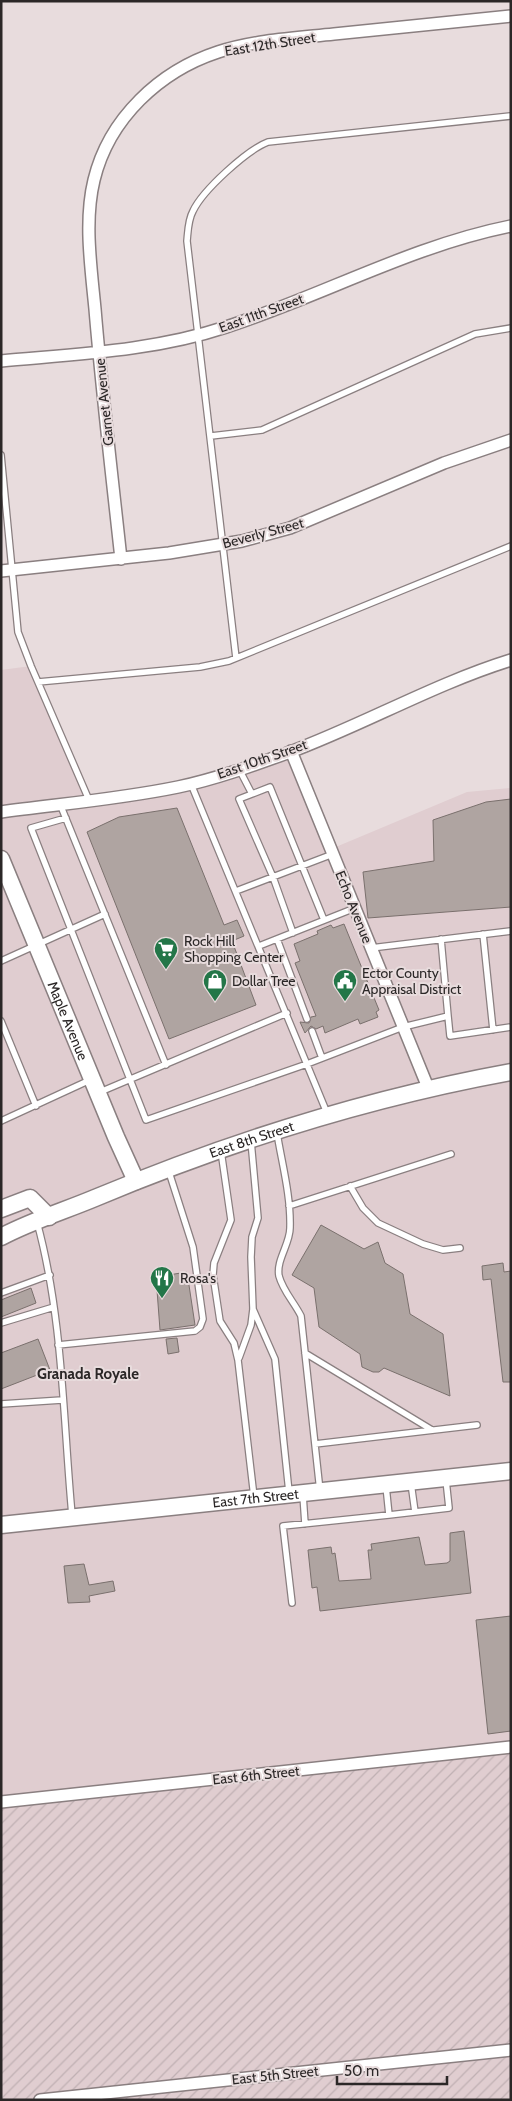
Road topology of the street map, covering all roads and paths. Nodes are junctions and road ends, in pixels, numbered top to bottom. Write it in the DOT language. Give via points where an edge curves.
graph roads {
  1 [pos="511,16"];
  2 [pos="511,116"];
  3 [pos="511,226"];
  4 [pos="89,244"];
  5 [pos="511,328"];
  6 [pos="198,335"];
  7 [pos="98,352"];
  8 [pos="1,361"];
  9 [pos="210,436"];
  10 [pos="511,440"];
  11 [pos="1,455"];
  12 [pos="223,544"];
  13 [pos="511,546"];
  14 [pos="121,559"];
  15 [pos="7,571"];
  16 [pos="236,658"];
  17 [pos="511,660"];
  18 [pos="38,682"];
  19 [pos="291,751"];
  20 [pos="240,769"];
  21 [pos="191,783"];
  22 [pos="252,794"];
  23 [pos="89,800"];
  24 [pos="60,804"];
  25 [pos="1,812"];
  26 [pos="66,818"];
  27 [pos="333,854"];
  28 [pos="1,859"];
  29 [pos="302,866"];
  30 [pos="273,876"];
  31 [pos="236,891"];
  32 [pos="355,908"];
  33 [pos="105,914"];
  34 [pos="324,920"];
  35 [pos="71,930"];
  36 [pos="511,931"];
  37 [pos="294,932"];
  38 [pos="484,934"];
  39 [pos="277,939"];
  40 [pos="441,939"];
  41 [pos="37,946"];
  42 [pos="259,946"];
  43 [pos="371,948"];
  44 [pos="1,961"];
  45 [pos="287,1014"];
  46 [pos="448,1016"];
  47 [pos="307,1019"];
  48 [pos="1,1021"];
  49 [pos="403,1027"];
  50 [pos="511,1027"];
  51 [pos="312,1030"];
  52 [pos="493,1030"];
  53 [pos="322,1058"];
  54 [pos="307,1064"];
  55 [pos="166,1065"];
  56 [pos="511,1072"];
  57 [pos="129,1079"];
  58 [pos="94,1086"];
  59 [pos="429,1090"];
  60 [pos="36,1106"];
  61 [pos="327,1115"];
  62 [pos="1,1121"];
  63 [pos="276,1130"];
  64 [pos="251,1138"];
  65 [pos="221,1149"];
  66 [pos="451,1154"];
  67 [pos="168,1168"];
  68 [pos="136,1181"];
  69 [pos="350,1186"];
  70 [pos="289,1206"];
  71 [pos="1,1209"];
  72 [pos="43,1219"];
  73 [pos="1,1237"];
  74 [pos="460,1248"];
  75 [pos="50,1275"];
  76 [pos="1,1293"];
  77 [pos="54,1307"];
  78 [pos="253,1309"];
  79 [pos="16,1311"];
  80 [pos="17,1318"];
  81 [pos="1,1323"];
  82 [pos="58,1345"];
  83 [pos="306,1353"];
  84 [pos="238,1360"];
  85 [pos="62,1400"];
  86 [pos="1,1404"];
  87 [pos="476,1425"];
  88 [pos="433,1430"];
  89 [pos="315,1444"];
  90 [pos="511,1470"];
  91 [pos="446,1478"];
  92 [pos="411,1481"];
  93 [pos="385,1484"];
  94 [pos="320,1491"];
  95 [pos="296,1494"];
  96 [pos="254,1498"];
  97 [pos="415,1512"];
  98 [pos="389,1515"];
  99 [pos="72,1517"];
  100 [pos="306,1524"];
  101 [pos="1,1525"];
  102 [pos="292,1603"];
  103 [pos="511,1747"];
  104 [pos="1,1802"];
  105 [pos="511,2050"];
  106 [pos="40,2100"];
  1 -- 4 [label="street, East 12th Street" via="249,44 212,54 174,72 142,97 127,114 101,157 89,208"];
  2 -- 6 [label="lane" via="268,142 252,151 201,200 189,222 188,241"];
  3 -- 6 [label="street, East 11th Street" via="436,246 266,313"];
  4 -- 7 [label="street, Garnet Avenue"];
  5 -- 9 [label="lane" via="475,334 262,430"];
  6 -- 7 [label="street, East 11th Street"];
  6 -- 9 [label="lane"];
  7 -- 8 [label="street, East 11th Street"];
  7 -- 14 [label="street, Garnet Avenue"];
  9 -- 12 [label="lane"];
  10 -- 12 [label="street, Beverly Street" via="452,460 290,528"];
  11 -- 15 [label="lane"];
  12 -- 14 [label="street, Beverly Street"];
  12 -- 16 [label="lane"];
  13 -- 16 [label="lane"];
  14 -- 15 [label="street, Beverly Street"];
  15 -- 18 [label="lane" via="18,632"];
  16 -- 18 [label="lane" via="200,667"];
  17 -- 19 [label="street, East 10th Street" via="451,682"];
  18 -- 23 [label="lane"];
  19 -- 20 [label="street, East 10th Street"];
  19 -- 27 [label="street, Echo Avenue"];
  20 -- 21 [label="street, East 10th Street"];
  20 -- 22 [label="lane"];
  21 -- 23 [label="street, East 10th Street"];
  21 -- 31 [label="lane"];
  22 -- 29 [label="lane" via="270,787"];
  22 -- 30 [label="lane" via="239,799"];
  23 -- 24 [label="street, East 10th Street"];
  24 -- 25 [label="street, East 10th Street"];
  24 -- 26 [label="lane"];
  26 -- 33 [label="lane"];
  26 -- 35 [label="lane" via="32,828"];
  27 -- 29 [label="lane"];
  27 -- 32 [label="street, Echo Avenue"];
  28 -- 41 [label="street, Maple Avenue"];
  29 -- 30 [label="lane"];
  29 -- 34 [label="lane"];
  30 -- 31 [label="lane"];
  30 -- 37 [label="lane"];
  31 -- 42 [label="lane"];
  32 -- 34 [label="lane"];
  32 -- 43 [label="street, Echo Avenue"];
  33 -- 35 [label="lane"];
  33 -- 55 [label="lane"];
  34 -- 37 [label="lane"];
  35 -- 41 [label="lane"];
  35 -- 57 [label="lane"];
  36 -- 38 [label="lane"];
  37 -- 39 [label="lane"];
  38 -- 40 [label="lane"];
  38 -- 52 [label="lane"];
  39 -- 42 [label="lane"];
  39 -- 47 [label="lane"];
  40 -- 43 [label="lane"];
  40 -- 46 [label="lane"];
  41 -- 44 [label="lane"];
  41 -- 58 [label="street, Maple Avenue"];
  42 -- 45 [label="lane"];
  43 -- 49 [label="street, Echo Avenue"];
  45 -- 54 [label="lane"];
  45 -- 55 [label="lane"];
  46 -- 49 [label="lane"];
  46 -- 52 [label="lane" via="450,1036"];
  48 -- 60 [label="lane"];
  49 -- 53 [label="lane"];
  49 -- 59 [label="street, Echo Avenue"];
  50 -- 52 [label="lane"];
  51 -- 53 [label="lane"];
  53 -- 54 [label="lane"];
  54 -- 57 [label="lane" via="146,1120"];
  54 -- 61 [label="lane"];
  55 -- 57 [label="lane"];
  56 -- 59 [label="street, East 8th Street"];
  57 -- 58 [label="lane"];
  58 -- 60 [label="lane"];
  58 -- 68 [label="street, Maple Avenue"];
  59 -- 61 [label="street, East 8th Street"];
  60 -- 62 [label="lane"];
  61 -- 63 [label="street, East 8th Street"];
  63 -- 64 [label="street, East 8th Street"];
  63 -- 70 [label="lane"];
  64 -- 65 [label="street, East 8th Street"];
  64 -- 78 [label="lane" via="258,1218 252,1237"];
  65 -- 67 [label="street, East 8th Street"];
  65 -- 84 [label="lane" via="230,1220 214,1263 213,1275 220,1321 234,1343"];
  66 -- 69 [label="lane"];
  67 -- 68 [label="street, East 8th Street"];
  67 -- 82 [label="lane" via="193,1247 203,1319 200,1327 195,1331"];
  68 -- 72 [label="street, East 8th Street"];
  69 -- 70 [label="lane"];
  69 -- 74 [label="lane" via="363,1208 378,1223 423,1244 443,1250"];
  70 -- 83 [label="lane" via="290,1228 279,1274 284,1289 301,1316"];
  71 -- 72 [label="street" via="30,1198"];
  72 -- 73 [label="street, East 8th Street"];
  72 -- 75 [label="lane"];
  75 -- 76 [label="lane" via="15,1291"];
  75 -- 77 [label="lane"];
  77 -- 80 [label="lane"];
  77 -- 82 [label="lane"];
  78 -- 84 [label="lane"];
  78 -- 95 [label="lane" via="275,1359"];
  79 -- 80 [label="lane"];
  80 -- 81 [label="lane"];
  82 -- 85 [label="lane"];
  83 -- 88 [label="lane"];
  83 -- 89 [label="lane"];
  84 -- 96 [label="lane"];
  85 -- 86 [label="lane"];
  85 -- 99 [label="lane"];
  87 -- 88 [label="lane"];
  88 -- 89 [label="lane"];
  89 -- 94 [label="lane"];
  90 -- 91 [label="street, East 7th Street"];
  91 -- 92 [label="street, East 7th Street"];
  91 -- 97 [label="lane" via="449,1508"];
  92 -- 93 [label="street, East 7th Street"];
  92 -- 97 [label="lane"];
  93 -- 94 [label="street, East 7th Street"];
  93 -- 98 [label="lane"];
  94 -- 95 [label="street, East 7th Street"];
  95 -- 96 [label="street, East 7th Street"];
  95 -- 100 [label="lane"];
  96 -- 99 [label="street, East 7th Street"];
  97 -- 98 [label="lane"];
  98 -- 100 [label="lane"];
  99 -- 101 [label="street, East 7th Street"];
  100 -- 102 [label="lane" via="283,1526"];
  103 -- 104 [label="street, East 6th Street"];
  105 -- 106 [label="street, East 5th Street"];
}
